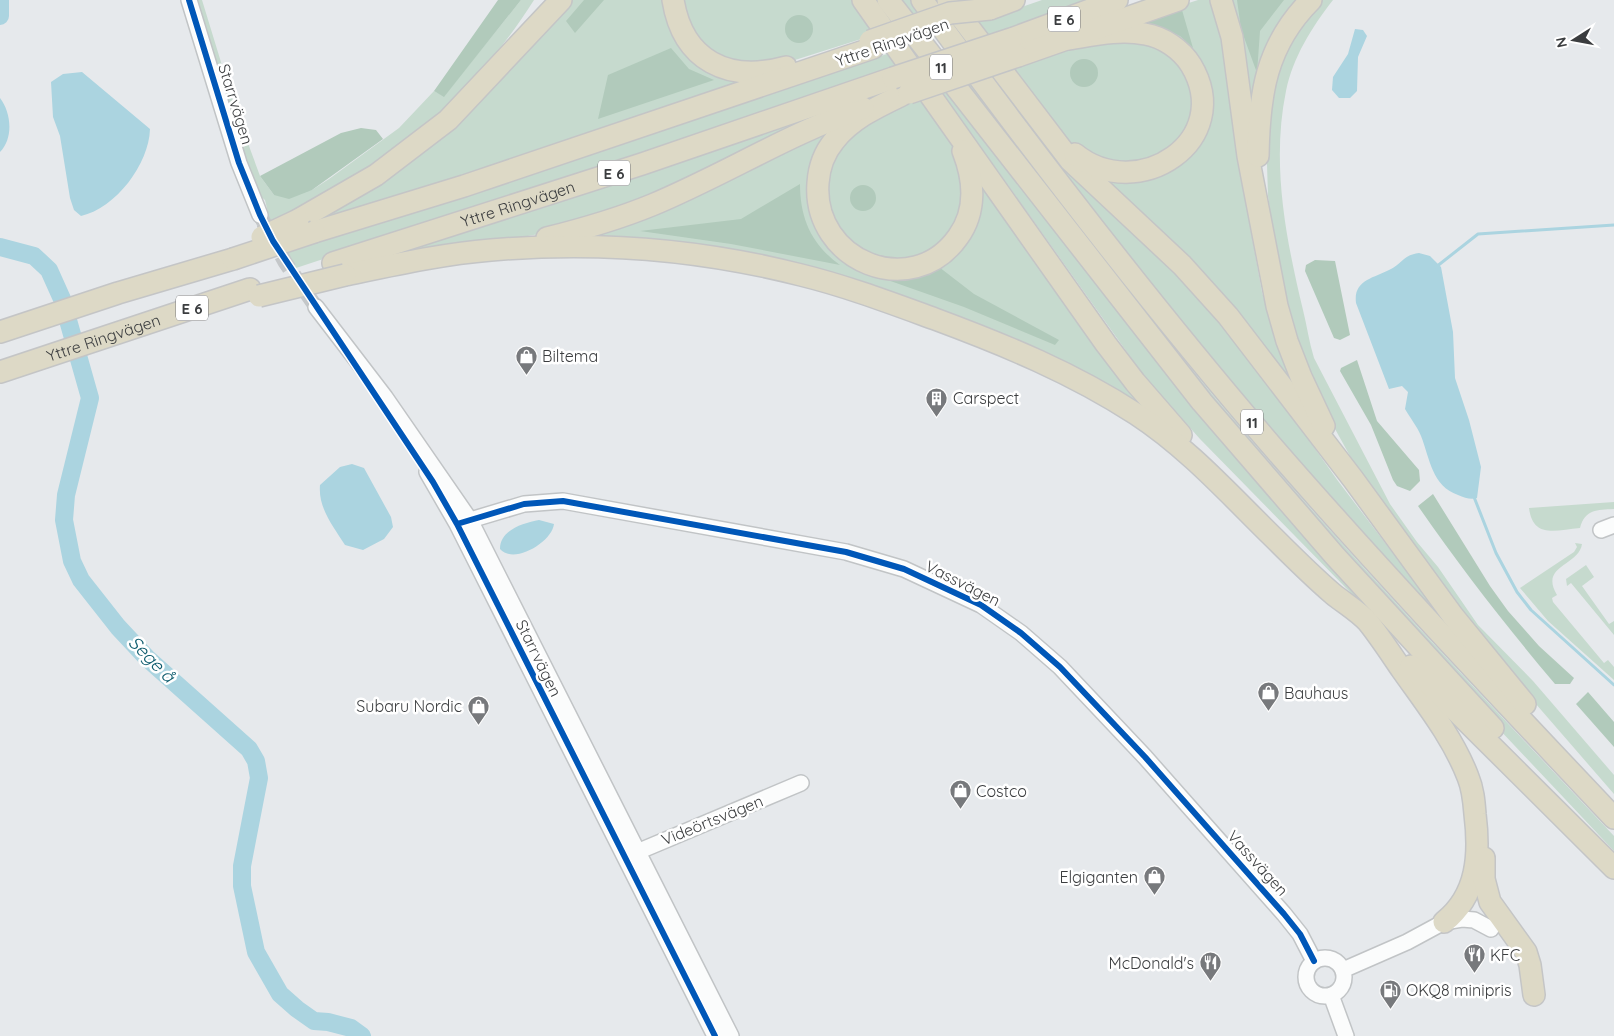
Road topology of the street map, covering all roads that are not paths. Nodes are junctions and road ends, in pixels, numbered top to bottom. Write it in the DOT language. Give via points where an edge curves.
graph roads {
  1 [pos="189,0"];
  2 [pos="540,0"];
  3 [pos="561,0"];
  4 [pos="673,0"];
  5 [pos="888,0"];
  6 [pos="922,0"];
  7 [pos="948,0"];
  8 [pos="1014,0"];
  9 [pos="1117,0"];
  10 [pos="1221,0"];
  11 [pos="1311,0"];
  12 [pos="1175,1"];
  13 [pos="866,5"];
  14 [pos="1069,39"];
  15 [pos="871,44"];
  16 [pos="1014,47"];
  17 [pos="906,86"];
  18 [pos="1029,108"];
  19 [pos="458,110"];
  20 [pos="1258,206"];
  21 [pos="260,215"];
  22 [pos="306,226"];
  23 [pos="491,250"];
  24 [pos="339,269"];
  25 [pos="4,331"];
  26 [pos="0,372"];
  27 [pos="1353,479"];
  28 [pos="464,522"];
  29 [pos="1366,619"];
  30 [pos="583,759"];
  31 [pos="801,783"];
  32 [pos="1472,790"];
  33 [pos="1614,809"];
  34 [pos="1614,818"];
  35 [pos="638,851"];
  36 [pos="1614,856"];
  37 [pos="624,858"];
  38 [pos="1614,868"];
  39 [pos="1444,922"];
  40 [pos="1491,929"];
  41 [pos="1314,961"];
  42 [pos="1343,970"];
  43 [pos="1331,994"];
  44 [pos="1534,995"];
  45 [pos="715,1036"];
  46 [pos="731,1036"];
  47 [pos="1346,1036"];
  1 -- 21 [label="street, Starrvägen" via="239,162"];
  2 -- 19 [label="highway" via="525,26"];
  3 -- 19 [label="highway"];
  4 -- 15 [label="highway" via="683,36 709,62 728,70 762,73"];
  5 -- 36 [label="highway, 11" via="1241,450 1394,622"];
  6 -- 34 [label="highway, 11" via="1023,138 1138,286 1228,394 1364,551"];
  7 -- 18 [label="highway"];
  8 -- 15 [label="highway, Yttre Ringvägen / E 6, bridge"];
  9 -- 16 [label="highway, Yttre Ringvägen / E 6"];
  10 -- 20 [label="highway" via="1232,37"];
  11 -- 20 [label="highway" via="1278,42 1264,85 1259,119"];
  12 -- 14 [label="highway"];
  13 -- 17 [label="highway"];
  14 -- 16 [label="highway"];
  14 -- 18 [label="highway" via="1122,32 1145,34 1176,48 1196,73 1202,93 1202,114 1196,131 1173,159 1149,170 1115,173 1092,166 1077,156"];
  15 -- 22 [label="highway, Yttre Ringvägen / E 6" via="473,183"];
  16 -- 17 [label="highway, Yttre Ringvägen / E 6, bridge"];
  17 -- 17 [label="highway" via="962,148 974,189 965,225 950,248 935,259 915,267 872,266 855,258 832,238 820,213 819,173 833,141 862,115"];
  17 -- 23 [label="highway" via="802,131 633,212 593,226"];
  17 -- 24 [label="highway, Yttre Ringvägen / E 6" via="642,164"];
  17 -- 29 [label="highway" via="1001,193 1076,303 1171,425 1320,577"];
  18 -- 27 [label="highway" via="1070,160 1205,290"];
  19 -- 22 [label="highway" via="426,138"];
  20 -- 27 [label="highway" via="1286,341 1313,404"];
  22 -- 25 [label="highway, bridge" via="231,255 178,269 155,281"];
  23 -- 24 [label="highway"];
  23 -- 29 [label="highway" via="567,246 642,248 743,262 800,274 858,292 1009,348 1063,371 1137,414 1166,435 1205,468 1310,572"];
  24 -- 26 [label="highway, Yttre Ringvägen, bridge" via="132,328"];
  27 -- 33 [label="highway" via="1453,616 1592,778"];
  28 -- 28 [label="street, Starrvägen" via="385,397 316,307 433,482"];
  28 -- 30 [label="street, Starrvägen"];
  28 -- 41 [label="street, Vassvägen" via="524,504 563,501 846,552 904,568 955,592 1006,621 1060,667 1128,738 1284,914 1300,934"];
  29 -- 32 [label="highway" via="1446,733"];
  29 -- 38 [label="highway"];
  30 -- 35 [label="street, Starrvägen"];
  30 -- 37 [label="street, Starrvägen"];
  31 -- 35 [label="street, Videörtsvägen"];
  32 -- 39 [label="highway" via="1477,833 1473,877 1464,900"];
  32 -- 44 [label="highway" via="1480,808 1483,827 1488,894 1497,914 1526,952"];
  35 -- 37 [label="street, Videörtsvägen"];
  35 -- 46 [label="street, Starrvägen"];
  37 -- 45 [label="street, Starrvägen"];
  39 -- 40 [label="street" via="1474,920"];
  39 -- 42 [label="street"];
  41 -- 42 [label="street" via="1330,958 1337,961"];
  41 -- 43 [label="street" via="1307,969 1307,985 1316,994"];
  42 -- 43 [label="street" via="1342,986"];
  43 -- 47 [label="street"];
}
